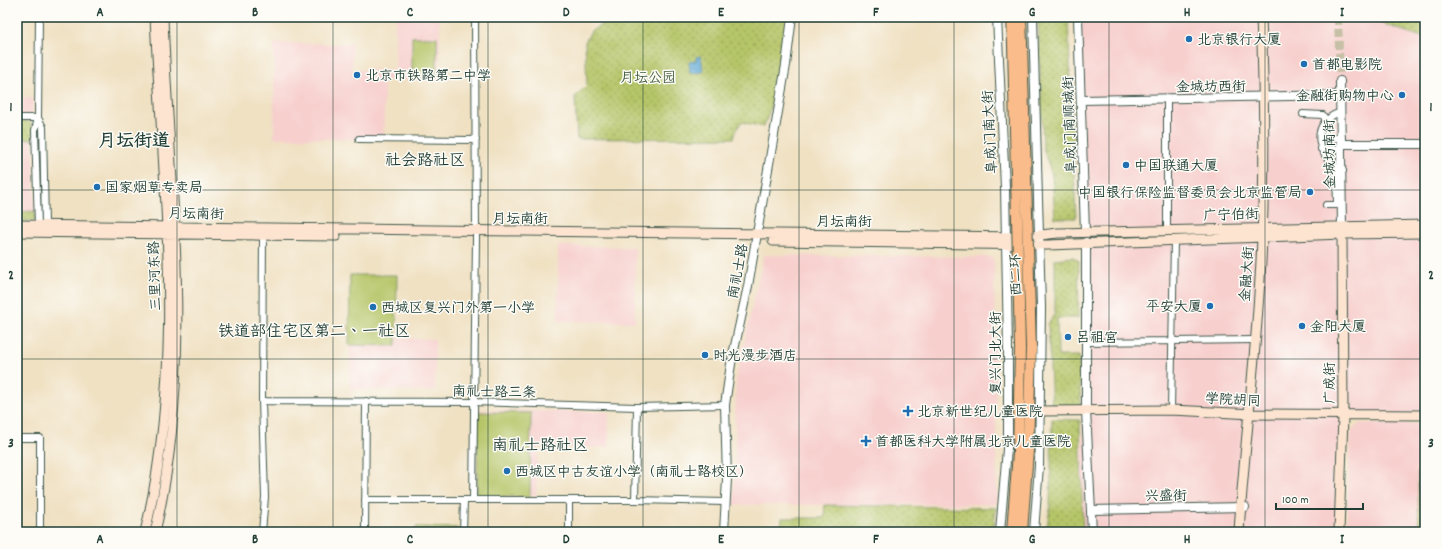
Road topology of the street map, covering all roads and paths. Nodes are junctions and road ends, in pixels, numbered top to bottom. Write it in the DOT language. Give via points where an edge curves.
graph roads {
  1 [pos="39,17"];
  2 [pos="155,17"];
  3 [pos="163,17"];
  4 [pos="475,17"];
  5 [pos="792,17"];
  6 [pos="997,17"];
  7 [pos="1012,17"];
  8 [pos="1022,17"];
  9 [pos="1033,17"];
  10 [pos="1078,17"];
  11 [pos="1261,17"];
  12 [pos="1340,81"];
  13 [pos="1340,95"];
  14 [pos="1266,98"];
  15 [pos="1082,100"];
  16 [pos="1167,100"];
  17 [pos="1341,112"];
  18 [pos="1303,114"];
  19 [pos="17,118"];
  20 [pos="38,118"];
  21 [pos="1326,121"];
  22 [pos="1320,138"];
  23 [pos="359,139"];
  24 [pos="476,140"];
  25 [pos="1342,144"];
  26 [pos="1425,144"];
  27 [pos="1321,149"];
  28 [pos="1340,170"];
  29 [pos="1005,187"];
  30 [pos="1021,187"];
  31 [pos="1037,187"];
  32 [pos="1326,205"];
  33 [pos="17,225"];
  34 [pos="41,225"];
  35 [pos="1425,225"];
  36 [pos="1265,227"];
  37 [pos="170,230"];
  38 [pos="1167,230"];
  39 [pos="1342,231"];
  40 [pos="17,232"];
  41 [pos="1086,232"];
  42 [pos="1425,233"];
  43 [pos="263,235"];
  44 [pos="476,235"];
  45 [pos="1038,235"];
  46 [pos="756,237"];
  47 [pos="1264,237"];
  48 [pos="1174,240"];
  49 [pos="1006,241"];
  50 [pos="1023,241"];
  51 [pos="1086,242"];
  52 [pos="1040,245"];
  53 [pos="1255,340"];
  54 [pos="1171,341"];
  55 [pos="1087,342"];
  56 [pos="1026,348"];
  57 [pos="262,401"];
  58 [pos="366,401"];
  59 [pos="473,402"];
  60 [pos="725,404"];
  61 [pos="637,407"];
  62 [pos="1086,410"];
  63 [pos="1171,410"];
  64 [pos="1040,411"];
  65 [pos="1252,414"];
  66 [pos="1425,415"];
  67 [pos="1343,416"];
  68 [pos="17,438"];
  69 [pos="1038,479"];
  70 [pos="1002,496"];
  71 [pos="365,500"];
  72 [pos="464,500"];
  73 [pos="473,500"];
  74 [pos="569,500"];
  75 [pos="636,500"];
  76 [pos="725,502"];
  77 [pos="1242,507"];
  78 [pos="1091,510"];
  79 [pos="40,532"];
  80 [pos="146,532"];
  81 [pos="155,532"];
  82 [pos="262,532"];
  83 [pos="365,532"];
  84 [pos="463,532"];
  85 [pos="569,532"];
  86 [pos="724,532"];
  87 [pos="995,532"];
  88 [pos="1000,532"];
  89 [pos="1012,532"];
  90 [pos="1022,532"];
  91 [pos="1034,532"];
  92 [pos="1039,532"];
  93 [pos="1092,532"];
  94 [pos="1238,532"];
  95 [pos="1243,532"];
  96 [pos="1339,532"];
  1 -- 20 [label="street"];
  2 -- 37 [label="main road, 三里河东路"];
  3 -- 37 [label="main road, 三里河东路"];
  4 -- 24 [label="street"];
  5 -- 46 [label="street, 南礼士路"];
  6 -- 29 [label="street, 阜成门南大街"];
  7 -- 56 [label="highway, 西二环, bridge"];
  8 -- 56 [label="highway, 西二环, bridge"];
  9 -- 31 [label="street"];
  10 -- 15 [label="street, 阜成门南顺城街"];
  11 -- 14 [label="main road, 金融大街"];
  12 -- 13 [label="street, 金城坊南街"];
  13 -- 14 [label="street, 金城坊西街"];
  13 -- 17 [label="street, 金城坊南街"];
  14 -- 16 [label="street, 金城坊西街"];
  14 -- 36 [label="main road, 金融大街"];
  15 -- 16 [label="street, 金城坊西街"];
  15 -- 41 [label="street, 阜成门南顺城街"];
  16 -- 38 [label="street"];
  17 -- 21 [label="street" via="1333,114"];
  17 -- 25 [label="street, 金城坊南街"];
  18 -- 21 [label="street" via="1323,115"];
  19 -- 20 [label="street"];
  20 -- 34 [label="street" via="43,127"];
  21 -- 22 [label="street"];
  22 -- 25 [label="street"];
  22 -- 27 [label="street"];
  23 -- 24 [label="street"];
  24 -- 44 [label="street"];
  25 -- 26 [label="street"];
  25 -- 27 [label="street"];
  25 -- 28 [label="street, 金城坊南街"];
  27 -- 28 [label="street" via="1328,162"];
  28 -- 32 [label="street" via="1337,205"];
  28 -- 39 [label="street, 金城坊南街"];
  29 -- 30 [label="street"];
  29 -- 49 [label="street, 阜成门南大街"];
  30 -- 31 [label="street"];
  30 -- 50 [label="street"];
  31 -- 45 [label="street"];
  33 -- 34 [label="main road, 月坛南街"];
  34 -- 37 [label="main road, 月坛南街"];
  35 -- 39 [label="main road, 广宁伯街"];
  36 -- 38 [label="main road, 广宁伯街"];
  36 -- 39 [label="main road, 广宁伯街"];
  36 -- 47 [label="main road, 金融大街"];
  37 -- 40 [label="main road, 月坛南街"];
  37 -- 43 [label="main road, 月坛南街"];
  37 -- 44 [label="main road, 月坛南街"];
  37 -- 80 [label="main road, 三里河东路" via="167,380 157,472"];
  37 -- 81 [label="main road, 三里河东路" via="177,314 176,392 166,473"];
  38 -- 41 [label="main road, 广宁伯街"];
  39 -- 42 [label="main road, 广宁伯街"];
  39 -- 47 [label="main road, 广宁伯街"];
  39 -- 67 [label="main road, 广成街"];
  41 -- 45 [label="main road, 广宁伯街"];
  43 -- 44 [label="main road, 月坛南街"];
  43 -- 57 [label="street"];
  44 -- 46 [label="main road, 月坛南街"];
  44 -- 59 [label="street"];
  45 -- 50 [label="main road, 广宁伯街"];
  45 -- 52 [label="street"];
  46 -- 49 [label="main road, 月坛南街"];
  46 -- 60 [label="street, 南礼士路"];
  47 -- 48 [label="main road, 广宁伯街"];
  47 -- 53 [label="main road, 金融大街"];
  47 -- 65 [label="main road, 金融大街"];
  48 -- 51 [label="main road, 广宁伯街"];
  48 -- 54 [label="street"];
  49 -- 50 [label="main road, 月坛南街"];
  49 -- 70 [label="street, 复兴门北大街" via="1008,437"];
  50 -- 52 [label="main road, 广宁伯街"];
  51 -- 52 [label="main road, 广宁伯街"];
  51 -- 55 [label="street"];
  52 -- 64 [label="street"];
  53 -- 54 [label="street"];
  53 -- 65 [label="main road, 金融大街"];
  54 -- 55 [label="street"];
  54 -- 63 [label="street"];
  55 -- 62 [label="street"];
  56 -- 89 [label="highway, 西二环"];
  56 -- 90 [label="highway, 西二环" via="1028,451"];
  57 -- 58 [label="street, 南礼士路三条"];
  57 -- 82 [label="street" via="265,497"];
  58 -- 59 [label="street, 南礼士路三条"];
  58 -- 71 [label="street"];
  59 -- 61 [label="street, 南礼士路三条"];
  59 -- 73 [label="street"];
  60 -- 61 [label="street, 南礼士路三条"];
  60 -- 76 [label="street, 南礼士路"];
  61 -- 75 [label="street"];
  62 -- 63 [label="main road, 学院胡同"];
  62 -- 64 [label="main road, 学院胡同"];
  62 -- 78 [label="street"];
  63 -- 65 [label="main road, 学院胡同"];
  64 -- 69 [label="street"];
  65 -- 67 [label="main road, 学院胡同"];
  65 -- 77 [label="main road, 金融大街"];
  66 -- 67 [label="main road, 学院胡同"];
  67 -- 96 [label="main road, 广成街"];
  68 -- 79 [label="street" via="40,438"];
  69 -- 91 [label="street"];
  69 -- 92 [label="street"];
  70 -- 87 [label="street" via="998,506"];
  70 -- 88 [label="street, 复兴门北大街"];
  71 -- 72 [label="street"];
  71 -- 83 [label="street"];
  72 -- 73 [label="street"];
  72 -- 84 [label="street"];
  73 -- 74 [label="street"];
  74 -- 75 [label="street"];
  74 -- 85 [label="street"];
  75 -- 76 [label="street"];
  76 -- 86 [label="street, 南礼士路"];
  77 -- 78 [label="street, 兴盛街"];
  77 -- 94 [label="main road, 金融大街"];
  77 -- 95 [label="main road"];
  78 -- 93 [label="street"];
}
